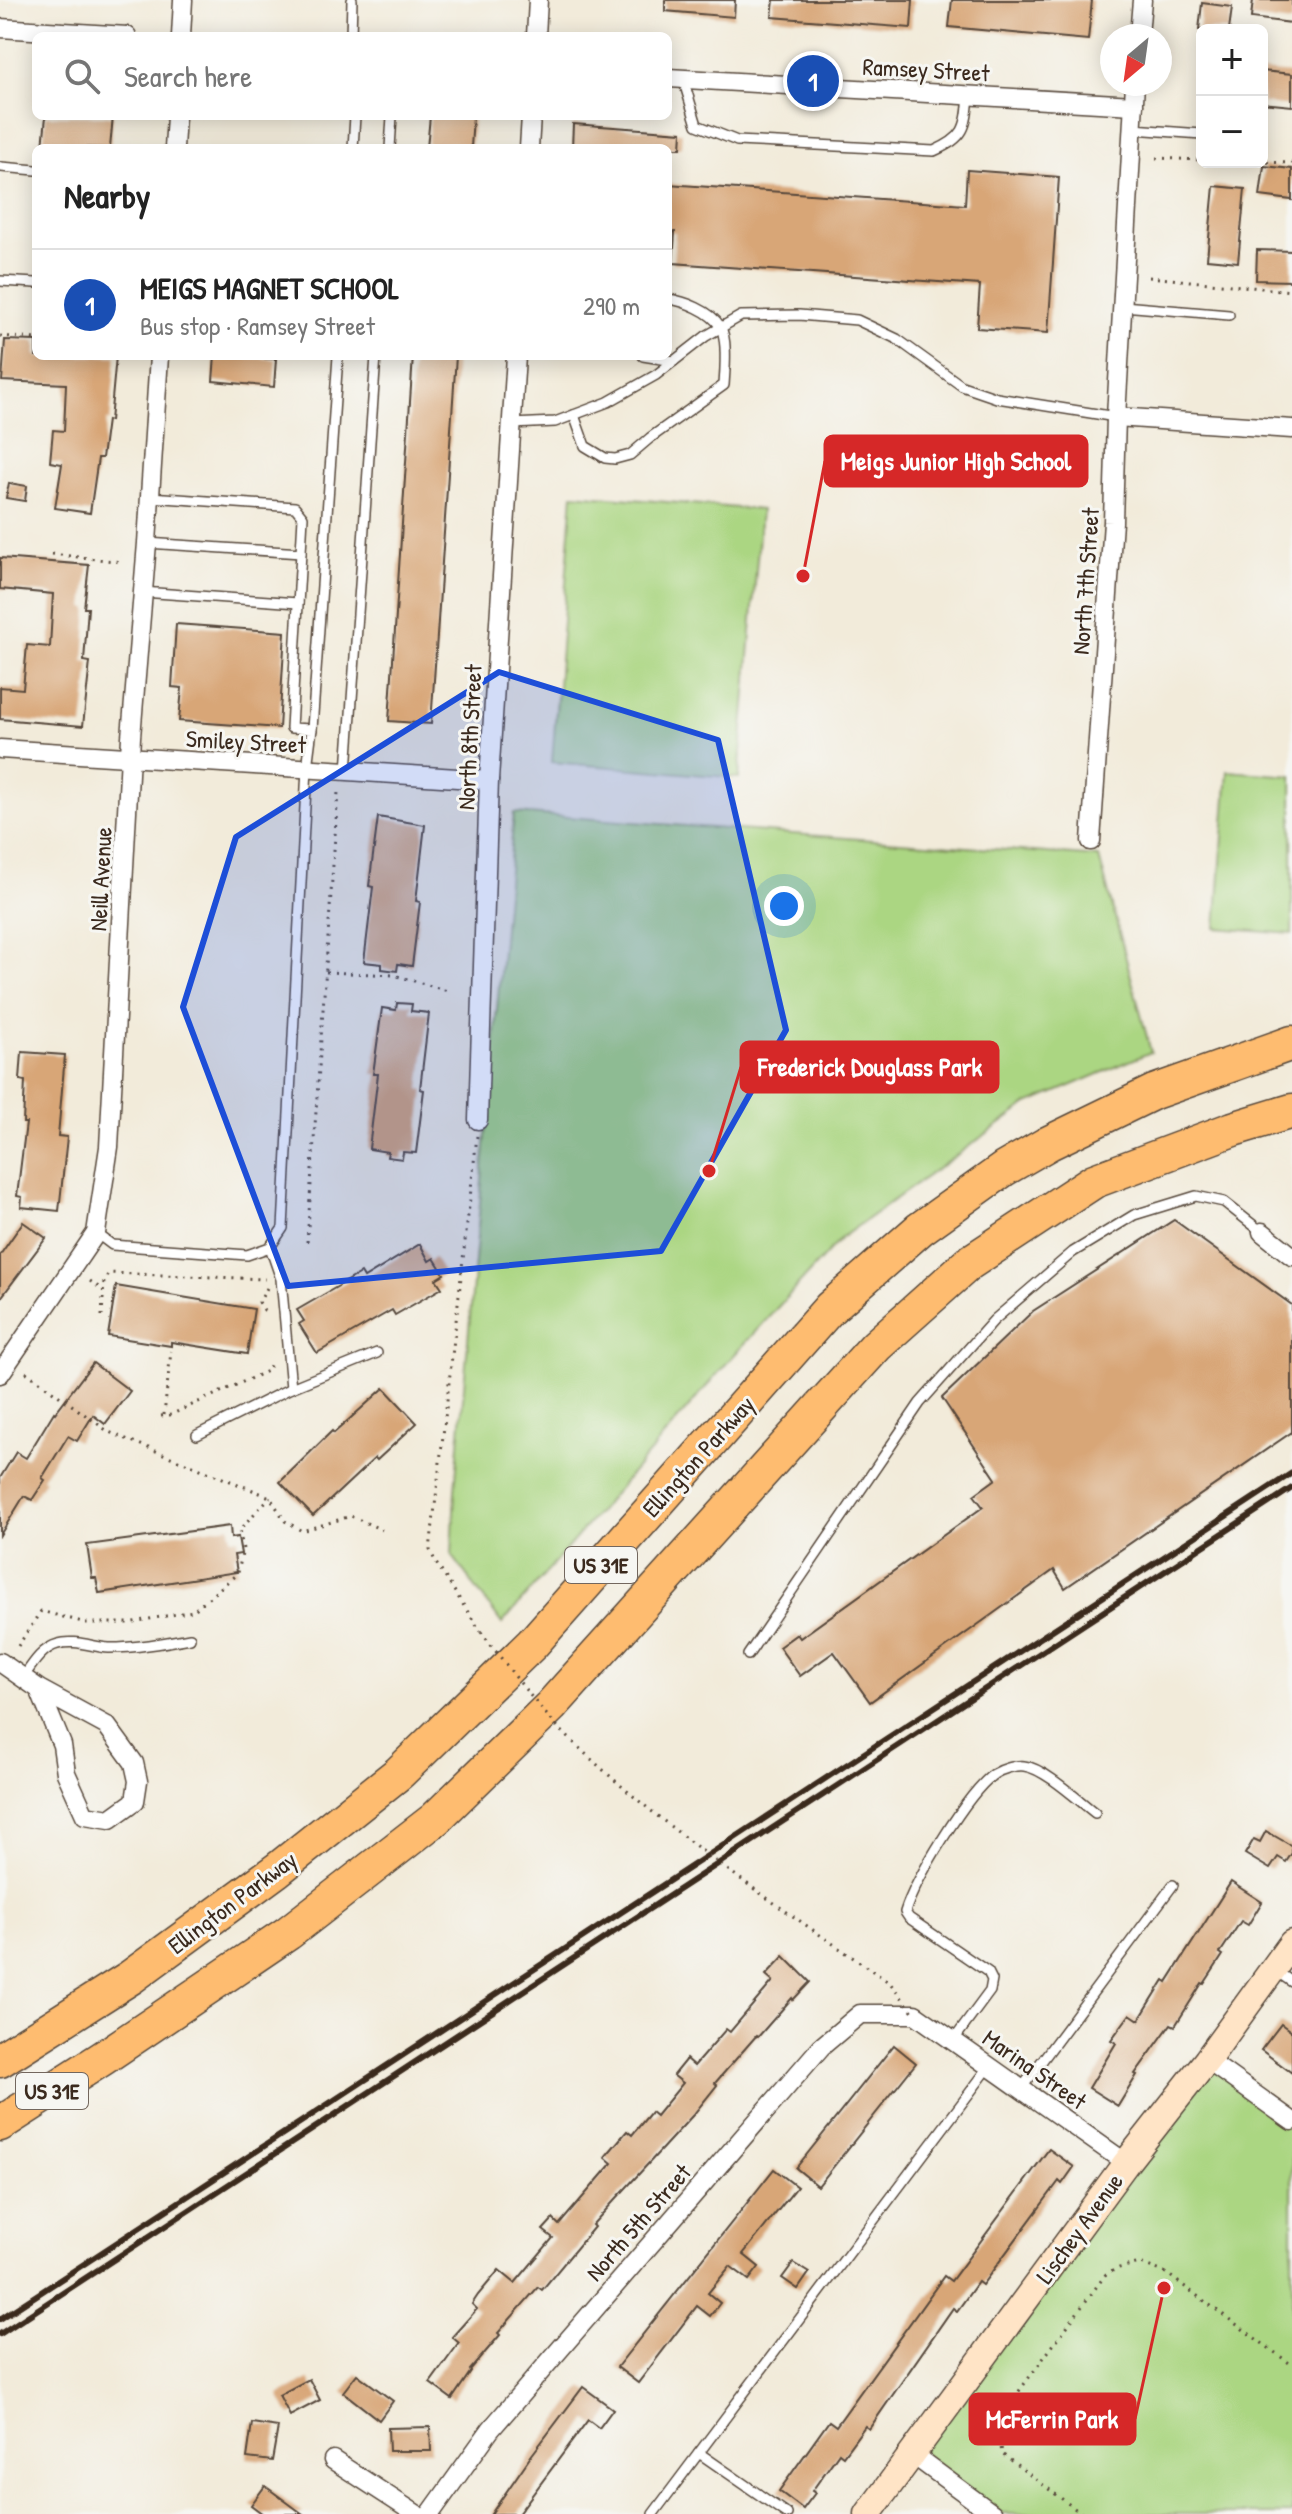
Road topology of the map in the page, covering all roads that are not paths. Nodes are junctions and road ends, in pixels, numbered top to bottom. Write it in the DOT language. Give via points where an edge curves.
graph roads {
  1 [pos="183,0"];
  2 [pos="352,0"];
  3 [pos="538,0"];
  4 [pos="1142,0"];
  5 [pos="1140,24"];
  6 [pos="0,28"];
  7 [pos="64,32"];
  8 [pos="181,32"];
  9 [pos="351,32"];
  10 [pos="536,32"];
  11 [pos="675,78"];
  12 [pos="969,96"];
  13 [pos="1134,96"];
  14 [pos="1134,105"];
  15 [pos="176,120"];
  16 [pos="355,120"];
  17 [pos="392,120"];
  18 [pos="531,120"];
  19 [pos="1133,129"];
  20 [pos="1196,134"];
  21 [pos="174,144"];
  22 [pos="353,144"];
  23 [pos="390,144"];
  24 [pos="529,144"];
  25 [pos="1,167"];
  26 [pos="32,170"];
  27 [pos="0,281"];
  28 [pos="32,283"];
  29 [pos="672,300"];
  30 [pos="1123,306"];
  31 [pos="1229,315"];
  32 [pos="721,328"];
  33 [pos="159,360"];
  34 [pos="338,360"];
  35 [pos="376,360"];
  36 [pos="516,360"];
  37 [pos="668,360"];
  38 [pos="674,361"];
  39 [pos="574,415"];
  40 [pos="1116,417"];
  41 [pos="512,424"];
  42 [pos="1292,429"];
  43 [pos="150,497"];
  44 [pos="147,543"];
  45 [pos="301,553"];
  46 [pos="142,592"];
  47 [pos="298,603"];
  48 [pos="312,729"];
  49 [pos="0,749"];
  50 [pos="131,758"];
  51 [pos="307,768"];
  52 [pos="347,771"];
  53 [pos="489,780"];
  54 [pos="1091,841"];
  55 [pos="1292,1043"];
  56 [pos="1292,1111"];
  57 [pos="478,1120"];
  58 [pos="1292,1121"];
  59 [pos="1233,1129"];
  60 [pos="1262,1232"];
  61 [pos="96,1233"];
  62 [pos="270,1247"];
  63 [pos="1292,1256"];
  64 [pos="377,1353"];
  65 [pos="2,1369"];
  66 [pos="291,1388"];
  67 [pos="197,1435"];
  68 [pos="190,1638"];
  69 [pos="748,1655"];
  70 [pos="0,1662"];
  71 [pos="23,1678"];
  72 [pos="39,1689"];
  73 [pos="1095,1813"];
  74 [pos="1173,1885"];
  75 [pos="1292,1943"];
  76 [pos="1283,1975"];
  77 [pos="915,2014"];
  78 [pos="953,2041"];
  79 [pos="103,2058"];
  80 [pos="0,2060"];
  81 [pos="1207,2060"];
  82 [pos="989,2067"];
  83 [pos="1021,2089"];
  84 [pos="1292,2121"];
  85 [pos="0,2124"];
  86 [pos="0,2148"];
  87 [pos="1126,2163"];
  88 [pos="699,2453"];
  89 [pos="912,2454"];
  90 [pos="333,2460"];
  91 [pos="416,2514"];
  92 [pos="430,2514"];
  93 [pos="653,2514"];
  94 [pos="787,2514"];
  95 [pos="868,2514"];
  96 [pos="993,2514"];
  1 -- 8 [label="street"];
  2 -- 9 [label="lane"];
  3 -- 10 [label="street"];
  4 -- 5 [label="street"];
  6 -- 7 [label="street"];
  11 -- 12 [label="street, Ramsey Street"];
  11 -- 12 [label="lane" via="697,125 737,141 934,151 955,142 966,126"];
  12 -- 14 [label="street, Ramsey Street"];
  13 -- 14 [label="street, North 7th Street"];
  14 -- 19 [label="street, North 7th Street"];
  15 -- 21 [label="street"];
  16 -- 22 [label="lane"];
  17 -- 23 [label="lane"];
  18 -- 24 [label="street"];
  19 -- 20 [label="lane"];
  19 -- 30 [label="street, North 7th Street"];
  25 -- 26 [label="lane"];
  27 -- 28 [label="lane"];
  29 -- 32 [label="lane" via="693,306"];
  30 -- 31 [label="lane"];
  30 -- 40 [label="street, North 7th Street"];
  32 -- 38 [label="lane"];
  32 -- 39 [label="lane" via="724,385 630,455 605,458 585,446"];
  32 -- 40 [label="lane" via="741,316 857,320 897,339 962,386 997,398"];
  33 -- 43 [label="street, Neill Avenue"];
  34 -- 48 [label="lane"];
  35 -- 52 [label="lane"];
  36 -- 41 [label="street, North 8th Street"];
  37 -- 38 [label="lane"];
  38 -- 39 [label="lane" via="608,402"];
  39 -- 41 [label="lane" via="555,422"];
  40 -- 42 [label="street"];
  40 -- 54 [label="street, North 7th Street"];
  41 -- 53 [label="street, North 8th Street"];
  43 -- 44 [label="street, Neill Avenue"];
  43 -- 45 [label="lane" via="295,507 303,517"];
  44 -- 45 [label="lane"];
  44 -- 46 [label="street, Neill Avenue"];
  45 -- 47 [label="lane"];
  46 -- 47 [label="lane"];
  46 -- 50 [label="street, Neill Avenue"];
  47 -- 48 [label="lane" via="291,728"];
  48 -- 51 [label="lane"];
  49 -- 50 [label="street, Smiley Street"];
  50 -- 51 [label="street, Smiley Street"];
  50 -- 61 [label="street, Neill Avenue" via="109,1147"];
  51 -- 52 [label="street, Smiley Street"];
  51 -- 62 [label="lane" via="283,1228"];
  52 -- 53 [label="street, Smiley Street"];
  53 -- 57 [label="street, North 8th Street"];
  55 -- 80 [label="highway, Ellington Parkway / US 31E" via="1154,1092 1049,1143 920,1229 830,1308 532,1644 399,1773 131,1977"];
  56 -- 59 [label="highway, US 31E"];
  58 -- 59 [label="highway"];
  59 -- 79 [label="highway, US 31E" via="1094,1181 969,1263 876,1346 551,1706 435,1819 288,1933"];
  60 -- 63 [label="street"];
  60 -- 69 [label="lane" via="1224,1202 1196,1196 1134,1215 1073,1252 994,1320 920,1403"];
  61 -- 62 [label="lane" via="112,1245 247,1255"];
  61 -- 65 [label="street, Neill Avenue"];
  62 -- 66 [label="lane" via="281,1279"];
  64 -- 66 [label="lane"];
  66 -- 67 [label="lane"];
  68 -- 71 [label="lane" via="140,1647 55,1644 36,1658"];
  70 -- 71 [label="street"];
  71 -- 72 [label="street"];
  72 -- 72 [label="street" via="107,1726 134,1763 135,1801 110,1819 85,1815"];
  73 -- 78 [label="lane" via="1037,1770 1012,1767 994,1774 972,1798 928,1862 905,1912 992,1980 990,1991"];
  74 -- 83 [label="lane"];
  75 -- 76 [label="street, Lischey Avenue"];
  76 -- 81 [label="street, Lischey Avenue"];
  77 -- 78 [label="street, Marina Street"];
  77 -- 92 [label="street, North 5th Street" via="860,2014 821,2047 491,2429"];
  78 -- 82 [label="street, Marina Street"];
  79 -- 85 [label="highway, US 31E"];
  79 -- 86 [label="highway" via="59,2102"];
  81 -- 84 [label="street"];
  81 -- 87 [label="street, Lischey Avenue"];
  82 -- 83 [label="street, Marina Street"];
  82 -- 88 [label="lane"];
  83 -- 87 [label="street, Marina Street"];
  87 -- 89 [label="street, Lischey Avenue"];
  88 -- 93 [label="lane"];
  88 -- 94 [label="lane"];
  89 -- 95 [label="street, Lischey Avenue"];
  89 -- 96 [label="street"];
  90 -- 91 [label="street"];
}
